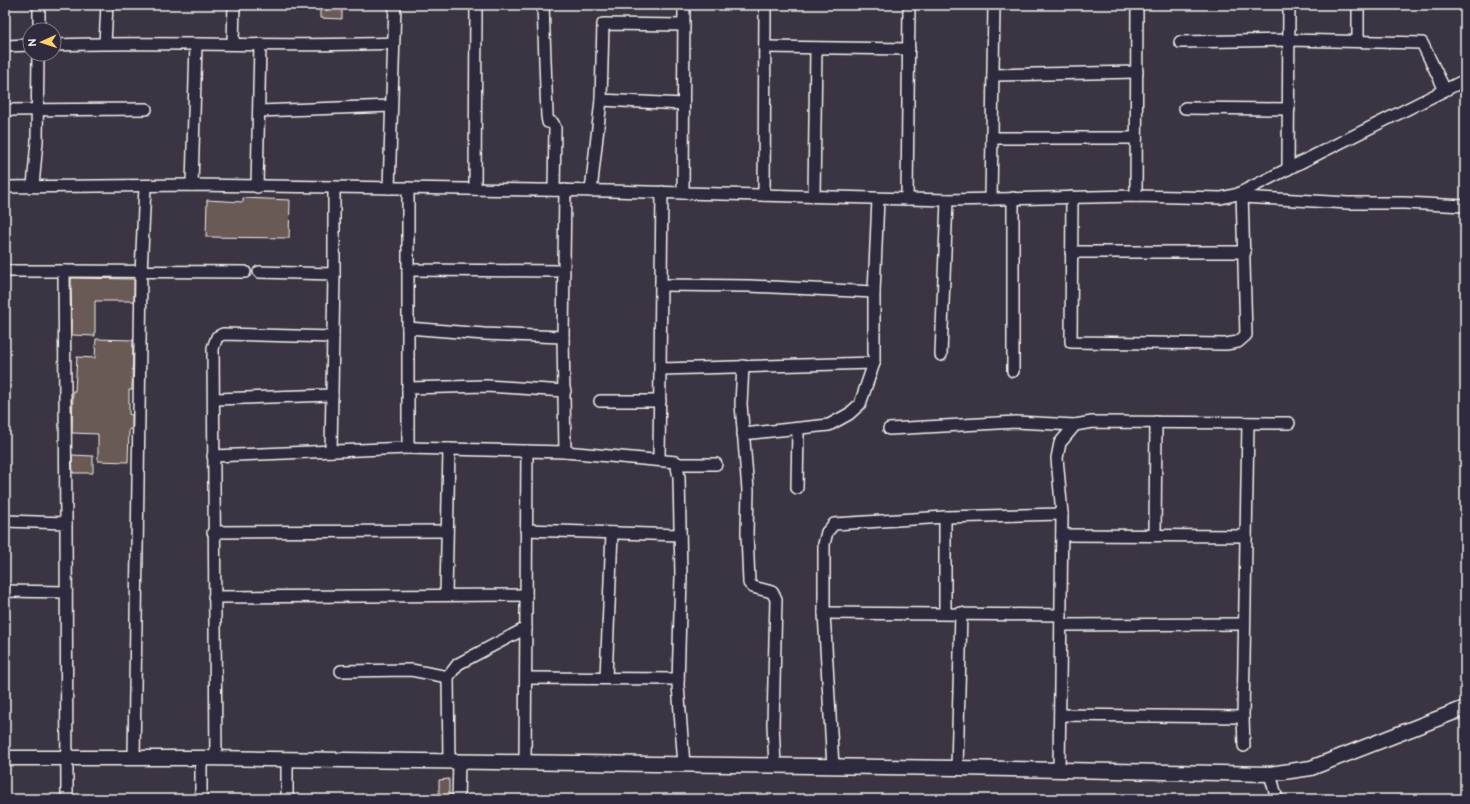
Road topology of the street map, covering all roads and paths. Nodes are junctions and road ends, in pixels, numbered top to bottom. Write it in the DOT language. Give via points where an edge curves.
graph roads {
  1 [pos="39,5"];
  2 [pos="107,5"];
  3 [pos="234,5"];
  4 [pos="395,5"];
  5 [pos="476,5"];
  6 [pos="543,5"];
  7 [pos="684,5"];
  8 [pos="766,5"];
  9 [pos="909,5"];
  10 [pos="994,5"];
  11 [pos="1137,5"];
  12 [pos="1289,5"];
  13 [pos="1358,5"];
  14 [pos="39,22"];
  15 [pos="684,25"];
  16 [pos="1289,40"];
  17 [pos="1358,41"];
  18 [pos="393,42"];
  19 [pos="1180,42"];
  20 [pos="105,43"];
  21 [pos="196,44"];
  22 [pos="233,44"];
  23 [pos="260,44"];
  24 [pos="22,45"];
  25 [pos="62,45"];
  26 [pos="5,46"];
  27 [pos="765,47"];
  28 [pos="816,48"];
  29 [pos="908,49"];
  30 [pos="38,62"];
  31 [pos="1137,72"];
  32 [pos="993,75"];
  33 [pos="1465,80"];
  34 [pos="1445,90"];
  35 [pos="601,100"];
  36 [pos="683,104"];
  37 [pos="392,106"];
  38 [pos="1185,108"];
  39 [pos="146,109"];
  40 [pos="5,110"];
  41 [pos="38,110"];
  42 [pos="1289,110"];
  43 [pos="259,111"];
  44 [pos="992,138"];
  45 [pos="1136,138"];
  46 [pos="1288,169"];
  47 [pos="192,185"];
  48 [pos="33,186"];
  49 [pos="145,186"];
  50 [pos="257,186"];
  51 [pos="5,187"];
  52 [pos="334,187"];
  53 [pos="389,188"];
  54 [pos="408,188"];
  55 [pos="475,189"];
  56 [pos="559,190"];
  57 [pos="591,191"];
  58 [pos="662,192"];
  59 [pos="683,193"];
  60 [pos="1242,194"];
  61 [pos="764,195"];
  62 [pos="814,196"];
  63 [pos="1136,196"];
  64 [pos="1072,197"];
  65 [pos="1013,198"];
  66 [pos="878,199"];
  67 [pos="907,199"];
  68 [pos="991,199"];
  69 [pos="947,200"];
  70 [pos="1465,206"];
  71 [pos="1071,252"];
  72 [pos="1245,252"];
  73 [pos="408,270"];
  74 [pos="5,271"];
  75 [pos="64,271"];
  76 [pos="563,271"];
  77 [pos="141,272"];
  78 [pos="245,272"];
  79 [pos="258,272"];
  80 [pos="334,274"];
  81 [pos="661,285"];
  82 [pos="874,292"];
  83 [pos="408,328"];
  84 [pos="333,337"];
  85 [pos="563,337"];
  86 [pos="941,355"];
  87 [pos="874,363"];
  88 [pos="743,366"];
  89 [pos="661,369"];
  90 [pos="1013,370"];
  91 [pos="408,388"];
  92 [pos="564,391"];
  93 [pos="332,395"];
  94 [pos="215,399"];
  95 [pos="600,401"];
  96 [pos="660,401"];
  97 [pos="1156,422"];
  98 [pos="1248,423"];
  99 [pos="1289,424"];
  100 [pos="1075,425"];
  101 [pos="798,429"];
  102 [pos="889,429"];
  103 [pos="743,434"];
  104 [pos="408,448"];
  105 [pos="449,449"];
  106 [pos="331,451"];
  107 [pos="527,451"];
  108 [pos="565,452"];
  109 [pos="213,456"];
  110 [pos="660,459"];
  111 [pos="678,464"];
  112 [pos="716,464"];
  113 [pos="797,488"];
  114 [pos="1062,514"];
  115 [pos="945,517"];
  116 [pos="5,521"];
  117 [pos="66,523"];
  118 [pos="526,530"];
  119 [pos="447,531"];
  120 [pos="214,532"];
  121 [pos="612,533"];
  122 [pos="680,535"];
  123 [pos="1062,535"];
  124 [pos="1155,536"];
  125 [pos="1246,536"];
  126 [pos="5,591"];
  127 [pos="66,592"];
  128 [pos="446,595"];
  129 [pos="526,595"];
  130 [pos="214,597"];
  131 [pos="824,613"];
  132 [pos="945,613"];
  133 [pos="961,613"];
  134 [pos="1061,620"];
  135 [pos="1244,624"];
  136 [pos="526,628"];
  137 [pos="341,671"];
  138 [pos="448,676"];
  139 [pos="526,678"];
  140 [pos="606,678"];
  141 [pos="678,679"];
  142 [pos="1465,708"];
  143 [pos="1060,715"];
  144 [pos="1243,717"];
  145 [pos="1244,746"];
  146 [pos="5,758"];
  147 [pos="67,758"];
  148 [pos="134,758"];
  149 [pos="201,758"];
  150 [pos="216,758"];
  151 [pos="287,759"];
  152 [pos="454,762"];
  153 [pos="525,763"];
  154 [pos="684,765"];
  155 [pos="775,766"];
  156 [pos="833,767"];
  157 [pos="957,768"];
  158 [pos="1059,770"];
  159 [pos="1270,774"];
  160 [pos="67,799"];
  161 [pos="201,799"];
  162 [pos="287,799"];
  163 [pos="458,799"];
  164 [pos="1276,799"];
  1 -- 14 [label="street"];
  2 -- 20 [label="street"];
  3 -- 22 [label="street"];
  4 -- 18 [label="street"];
  5 -- 55 [label="street"];
  6 -- 56 [label="street" via="547,116 548,122 553,123 555,128"];
  7 -- 15 [label="street"];
  8 -- 27 [label="street"];
  9 -- 29 [label="street"];
  10 -- 32 [label="street"];
  11 -- 31 [label="street"];
  12 -- 16 [label="street"];
  13 -- 17 [label="street"];
  15 -- 35 [label="street" via="603,24"];
  15 -- 36 [label="street"];
  16 -- 17 [label="street"];
  16 -- 19 [label="street"];
  16 -- 42 [label="street"];
  17 -- 34 [label="street" via="1422,43"];
  18 -- 23 [label="street" via="328,46"];
  18 -- 37 [label="street"];
  20 -- 21 [label="street"];
  20 -- 25 [label="street"];
  21 -- 22 [label="street"];
  21 -- 47 [label="street"];
  22 -- 23 [label="street"];
  23 -- 43 [label="street"];
  24 -- 26 [label="street"];
  27 -- 28 [label="street"];
  27 -- 61 [label="street"];
  28 -- 29 [label="street"];
  28 -- 62 [label="street"];
  29 -- 67 [label="street"];
  30 -- 41 [label="street"];
  31 -- 32 [label="street"];
  31 -- 45 [label="street"];
  32 -- 44 [label="street"];
  33 -- 34 [label="street"];
  34 -- 46 [label="street"];
  35 -- 36 [label="street"];
  35 -- 57 [label="street"];
  36 -- 59 [label="street"];
  37 -- 43 [label="street"];
  37 -- 53 [label="street"];
  38 -- 42 [label="street"];
  39 -- 41 [label="street"];
  40 -- 41 [label="street"];
  41 -- 48 [label="street"];
  42 -- 46 [label="street"];
  43 -- 50 [label="street"];
  44 -- 45 [label="street"];
  44 -- 68 [label="street"];
  45 -- 63 [label="street"];
  46 -- 60 [label="street"];
  47 -- 49 [label="street"];
  47 -- 50 [label="street"];
  48 -- 49 [label="street"];
  48 -- 51 [label="street"];
  49 -- 77 [label="street"];
  50 -- 52 [label="street"];
  52 -- 53 [label="street"];
  52 -- 80 [label="street"];
  53 -- 54 [label="street"];
  54 -- 55 [label="street"];
  54 -- 73 [label="street"];
  55 -- 56 [label="street"];
  56 -- 57 [label="street"];
  56 -- 76 [label="street"];
  57 -- 58 [label="street"];
  58 -- 59 [label="street"];
  58 -- 81 [label="street"];
  59 -- 61 [label="street"];
  60 -- 63 [label="street" via="1221,198"];
  60 -- 70 [label="street" via="1348,203 1404,202"];
  60 -- 72 [label="street"];
  61 -- 62 [label="street"];
  62 -- 66 [label="street"];
  63 -- 64 [label="street"];
  64 -- 65 [label="street"];
  64 -- 71 [label="street"];
  65 -- 68 [label="street"];
  65 -- 90 [label="street"];
  66 -- 67 [label="street"];
  66 -- 82 [label="street"];
  67 -- 69 [label="street"];
  68 -- 69 [label="street"];
  69 -- 86 [label="street"];
  71 -- 72 [label="street"];
  71 -- 72 [label="street" via="1071,342 1226,344 1238,342 1246,335"];
  73 -- 76 [label="street"];
  73 -- 83 [label="street"];
  74 -- 75 [label="street"];
  75 -- 77 [label="street"];
  75 -- 117 [label="street"];
  76 -- 85 [label="street"];
  77 -- 78 [label="street"];
  77 -- 148 [label="street"];
  79 -- 80 [label="street"];
  80 -- 84 [label="street"];
  81 -- 82 [label="street"];
  81 -- 89 [label="street"];
  82 -- 87 [label="street"];
  83 -- 85 [label="street"];
  83 -- 91 [label="street"];
  84 -- 93 [label="street"];
  84 -- 94 [label="street" via="223,334 217,337 213,348"];
  85 -- 92 [label="street"];
  87 -- 88 [label="street"];
  87 -- 101 [label="street" via="860,404 850,414 829,425"];
  88 -- 89 [label="street"];
  88 -- 103 [label="street"];
  89 -- 96 [label="street"];
  91 -- 92 [label="street" via="486,386"];
  91 -- 104 [label="street"];
  92 -- 108 [label="street"];
  93 -- 94 [label="street"];
  93 -- 106 [label="street"];
  94 -- 109 [label="street"];
  95 -- 96 [label="street"];
  96 -- 110 [label="street"];
  97 -- 98 [label="street"];
  97 -- 100 [label="street" via="1092,422"];
  97 -- 124 [label="street"];
  98 -- 99 [label="street"];
  98 -- 125 [label="street"];
  100 -- 102 [label="street" via="1016,422"];
  100 -- 114 [label="street" via="1060,443 1057,458"];
  101 -- 103 [label="street"];
  101 -- 113 [label="street"];
  103 -- 155 [label="street" via="748,490 749,583 753,587 772,592 776,599"];
  104 -- 105 [label="street"];
  104 -- 106 [label="street"];
  105 -- 107 [label="street"];
  105 -- 119 [label="street"];
  106 -- 109 [label="street"];
  107 -- 108 [label="street"];
  107 -- 118 [label="street"];
  108 -- 110 [label="street"];
  109 -- 120 [label="street"];
  110 -- 111 [label="street"];
  111 -- 112 [label="street"];
  111 -- 122 [label="street"];
  114 -- 115 [label="street"];
  114 -- 123 [label="street"];
  115 -- 131 [label="street" via="834,524 827,532 824,544"];
  115 -- 132 [label="street"];
  116 -- 117 [label="street"];
  117 -- 127 [label="street"];
  118 -- 121 [label="street"];
  118 -- 129 [label="street"];
  119 -- 120 [label="street"];
  119 -- 128 [label="street"];
  120 -- 130 [label="street"];
  121 -- 122 [label="street"];
  121 -- 140 [label="street"];
  122 -- 141 [label="street"];
  123 -- 124 [label="street"];
  123 -- 134 [label="street"];
  124 -- 125 [label="street"];
  125 -- 135 [label="street"];
  126 -- 127 [label="street"];
  127 -- 147 [label="street"];
  128 -- 129 [label="street"];
  128 -- 130 [label="street"];
  129 -- 136 [label="street"];
  130 -- 150 [label="street"];
  131 -- 132 [label="street"];
  131 -- 156 [label="street"];
  132 -- 133 [label="street"];
  133 -- 134 [label="street"];
  133 -- 157 [label="street"];
  134 -- 135 [label="street"];
  134 -- 143 [label="street"];
  135 -- 144 [label="street"];
  136 -- 138 [label="street" via="458,664"];
  136 -- 139 [label="street"];
  137 -- 138 [label="street" via="410,670"];
  138 -- 152 [label="street"];
  139 -- 140 [label="street"];
  139 -- 153 [label="street"];
  140 -- 141 [label="street"];
  141 -- 154 [label="street"];
  142 -- 159 [label="street" via="1310,768"];
  143 -- 144 [label="street"];
  143 -- 158 [label="street"];
  144 -- 145 [label="street"];
  146 -- 147 [label="street"];
  147 -- 148 [label="street"];
  147 -- 160 [label="street"];
  148 -- 149 [label="street"];
  149 -- 150 [label="street"];
  149 -- 161 [label="street"];
  150 -- 151 [label="street"];
  151 -- 152 [label="street"];
  151 -- 162 [label="street"];
  152 -- 153 [label="street"];
  152 -- 163 [label="street"];
  153 -- 154 [label="street"];
  154 -- 155 [label="street"];
  155 -- 156 [label="street"];
  156 -- 157 [label="street"];
  157 -- 158 [label="street"];
  158 -- 159 [label="street"];
  159 -- 164 [label="street"];
}
